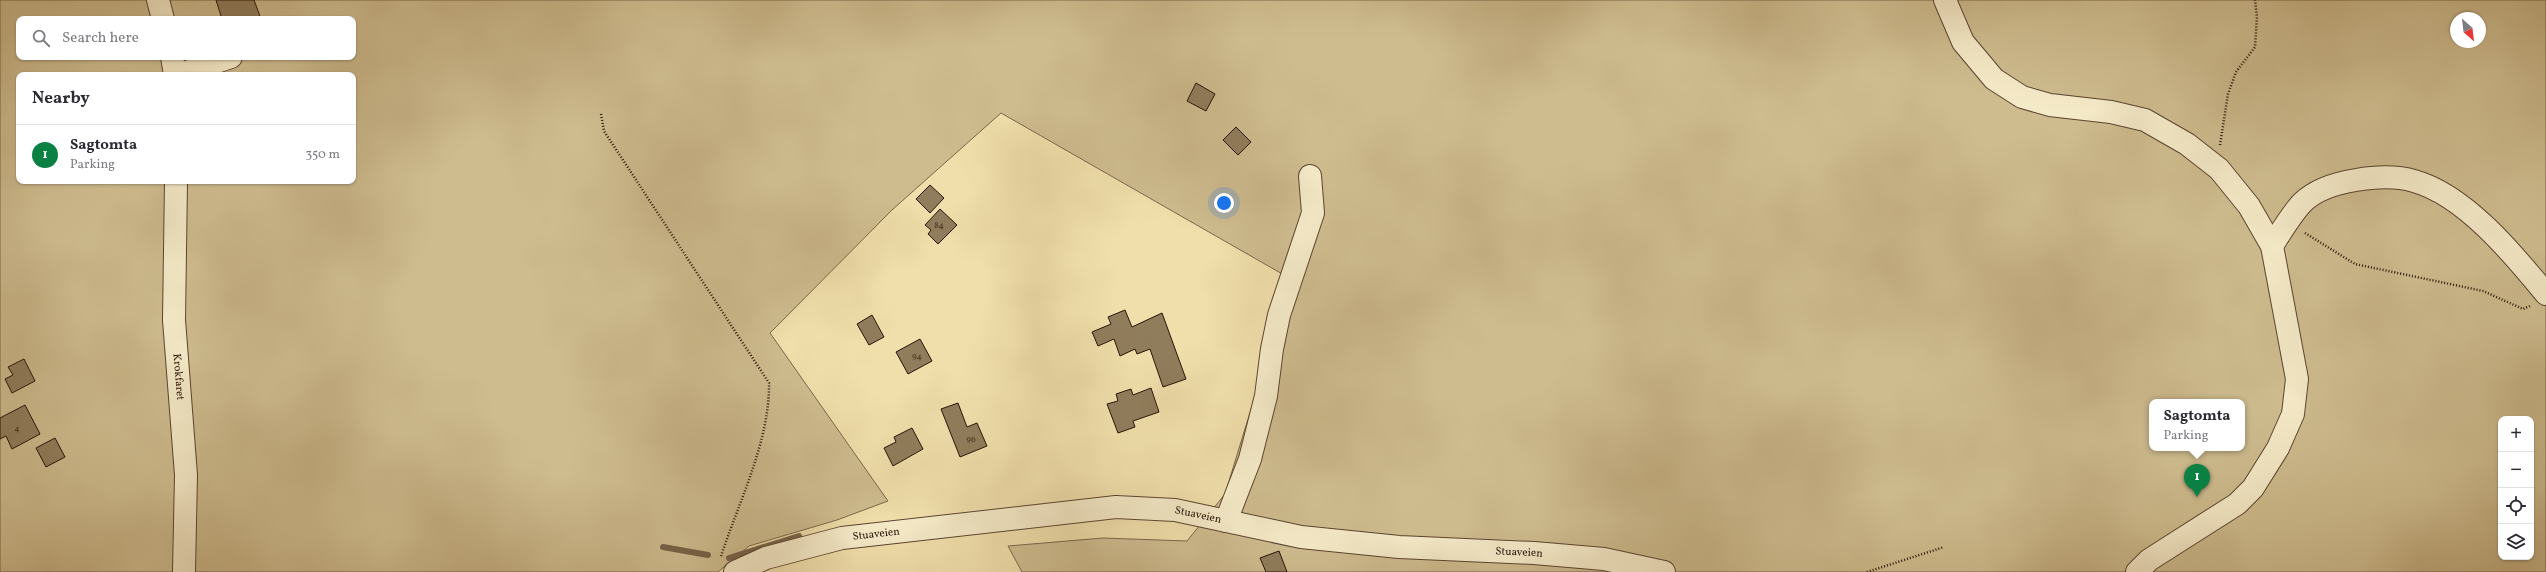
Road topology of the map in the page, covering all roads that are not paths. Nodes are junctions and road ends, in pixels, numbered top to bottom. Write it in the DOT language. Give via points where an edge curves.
graph roads {
  1 [pos="158,0"];
  2 [pos="1945,0"];
  3 [pos="162,16"];
  4 [pos="173,60"];
  5 [pos="222,60"];
  6 [pos="175,72"];
  7 [pos="185,72"];
  8 [pos="1310,176"];
  9 [pos="176,184"];
  10 [pos="2272,246"];
  11 [pos="2542,299"];
  12 [pos="1226,521"];
  13 [pos="727,566"];
  14 [pos="184,572"];
  15 [pos="1664,572"];
  16 [pos="2137,572"];
  1 -- 3 [label="street"];
  2 -- 10 [label="street" via="1964,42 1994,79 2022,97 2050,105 2111,112 2145,120 2187,144 2221,172 2249,206"];
  4 -- 6 [label="street"];
  5 -- 7 [label="street"];
  8 -- 12 [label="street" via="1313,213 1279,315 1266,396 1250,459"];
  9 -- 14 [label="street, Krokfaret" via="174,320 186,475"];
  10 -- 11 [label="street" via="2302,203 2334,184 2373,178 2414,180 2446,196 2507,247"];
  10 -- 16 [label="street" via="2297,379 2293,414 2278,448 2253,488 2237,504 2149,560"];
  12 -- 13 [label="street, Stuaveien" via="1175,510 1116,507 1091,509 842,538"];
  12 -- 15 [label="street, Stuaveien" via="1301,537 1399,547 1604,559"];
}
